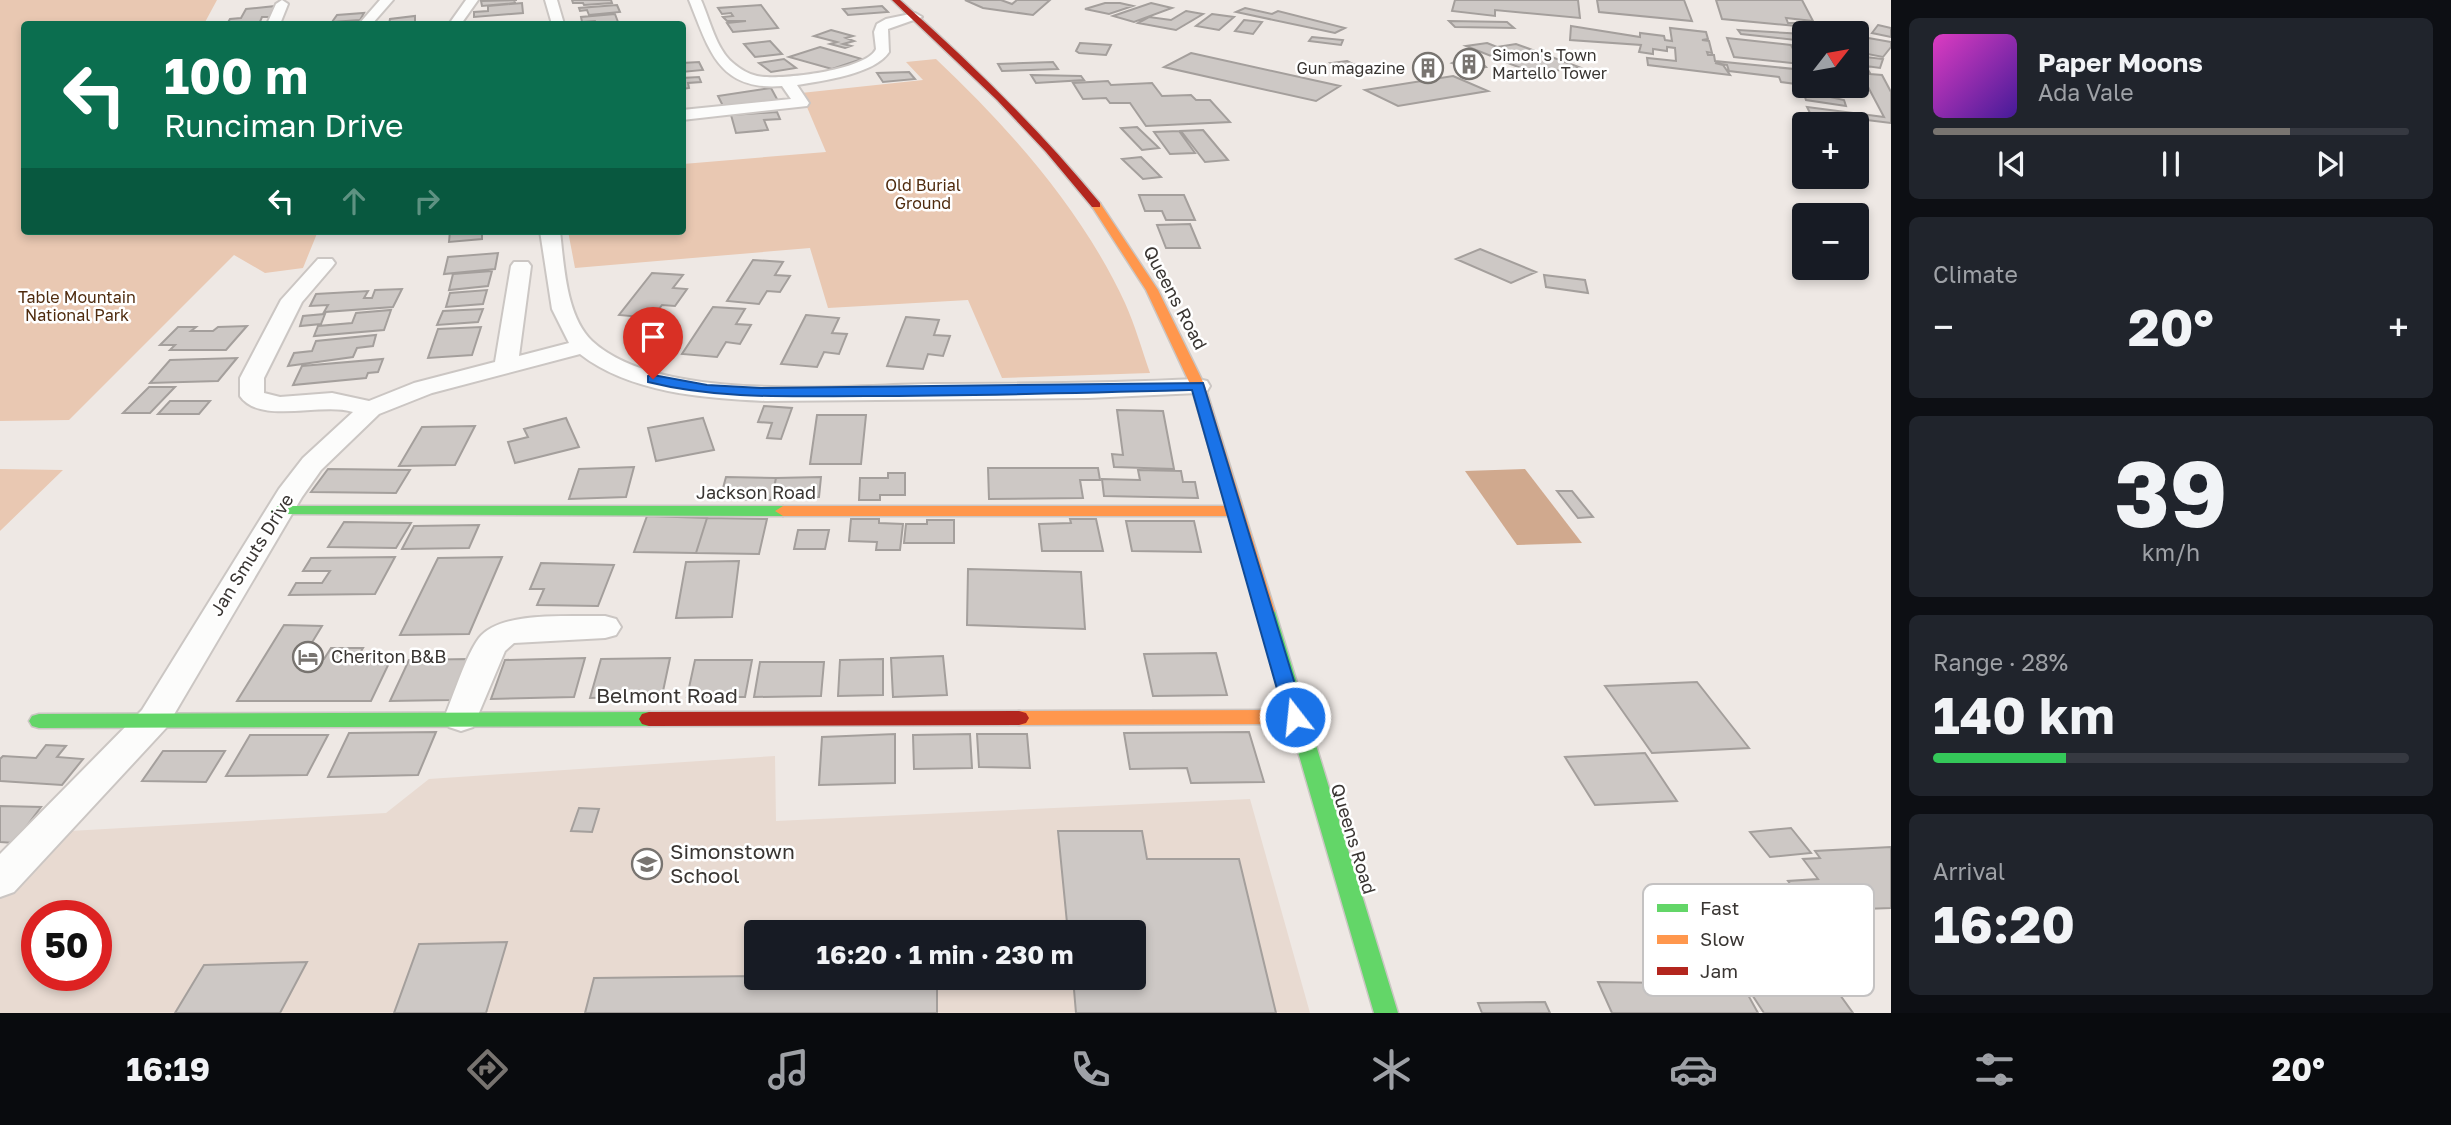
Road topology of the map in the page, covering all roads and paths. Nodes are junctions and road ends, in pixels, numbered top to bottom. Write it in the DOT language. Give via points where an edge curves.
graph roads {
  1 [pos="387,0"];
  2 [pos="472,0"];
  3 [pos="551,0"];
  4 [pos="695,0"];
  5 [pos="896,0"];
  6 [pos="282,4"];
  7 [pos="915,17"];
  8 [pos="274,21"];
  9 [pos="368,21"];
  10 [pos="457,21"];
  11 [pos="557,21"];
  12 [pos="787,82"];
  13 [pos="686,115"];
  14 [pos="551,235"];
  15 [pos="325,263"];
  16 [pos="521,266"];
  17 [pos="584,346"];
  18 [pos="506,366"];
  19 [pos="1198,386"];
  20 [pos="370,409"];
  21 [pos="278,511"];
  22 [pos="1235,511"];
  23 [pos="605,627"];
  24 [pos="1295,717"];
  25 [pos="461,718"];
  26 [pos="154,719"];
  27 [pos="38,721"];
  28 [pos="0,880"];
  29 [pos="1386,1013"];
  1 -- 9 [label="street"];
  2 -- 10 [label="street"];
  3 -- 11 [label="street"];
  4 -- 12 [label="street" via="721,59 733,71 758,80"];
  5 -- 7 [label="main road, Queens Road"];
  6 -- 8 [label="street"];
  7 -- 12 [label="street" via="883,27 885,49 875,60"];
  7 -- 19 [label="main road, Queens Road" via="1012,109 1106,219 1152,288"];
  12 -- 13 [label="street" via="801,103"];
  14 -- 17 [label="street" via="564,311 569,327"];
  15 -- 20 [label="street" via="292,300 252,378 252,396 271,404 329,400"];
  16 -- 18 [label="street"];
  17 -- 18 [label="street, Jan Smuts Drive"];
  17 -- 19 [label="street" via="612,364 653,379 729,391"];
  18 -- 20 [label="street, Jan Smuts Drive" via="423,388"];
  19 -- 22 [label="main road, Queens Road"];
  20 -- 21 [label="street, Jan Smuts Drive" via="312,464"];
  21 -- 22 [label="main road, Jackson Road"];
  21 -- 26 [label="street, Jan Smuts Drive"];
  22 -- 24 [label="main road, Queens Road"];
  23 -- 25 [label="street" via="517,630 503,635 491,645"];
  24 -- 25 [label="main road, Belmont Road"];
  24 -- 29 [label="main road, Queens Road"];
  25 -- 26 [label="main road, Belmont Road"];
  26 -- 27 [label="main road, Belmont Road"];
  26 -- 28 [label="street, Jan Smuts Drive"];
}
